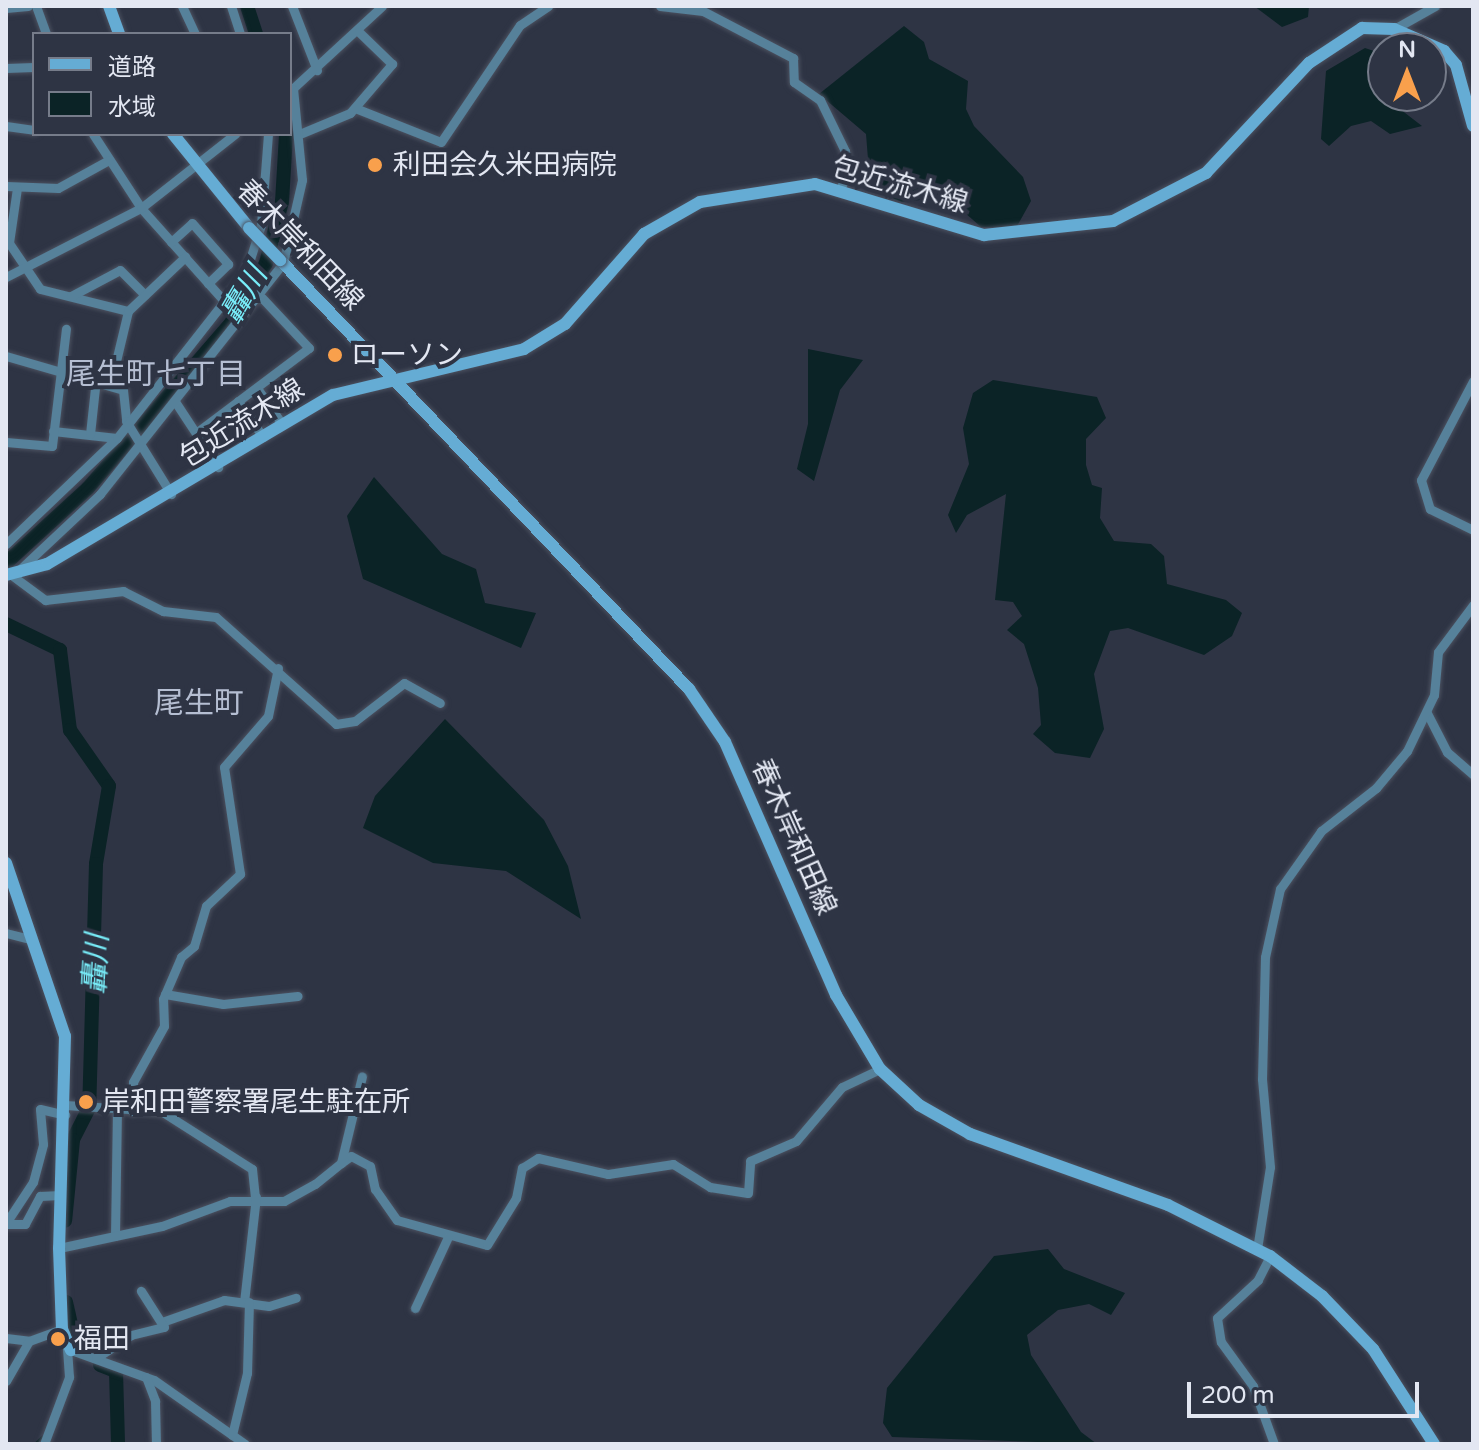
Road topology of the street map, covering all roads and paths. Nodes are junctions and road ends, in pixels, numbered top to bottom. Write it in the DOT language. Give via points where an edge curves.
graph roads {
  1 [pos="28,6"];
  2 [pos="36,6"];
  3 [pos="109,6"];
  4 [pos="182,6"];
  5 [pos="231,6"];
  6 [pos="382,6"];
  7 [pos="548,6"];
  8 [pos="660,6"];
  9 [pos="1435,6"];
  10 [pos="294,7"];
  11 [pos="6,8"];
  12 [pos="1394,29"];
  13 [pos="45,32"];
  14 [pos="118,32"];
  15 [pos="194,32"];
  16 [pos="239,32"];
  17 [pos="359,32"];
  18 [pos="32,67"];
  19 [pos="6,68"];
  20 [pos="317,70"];
  21 [pos="292,89"];
  22 [pos="292,94"];
  23 [pos="355,108"];
  24 [pos="6,126"];
  25 [pos="1473,126"];
  26 [pos="32,130"];
  27 [pos="302,133"];
  28 [pos="94,136"];
  29 [pos="174,136"];
  30 [pos="229,136"];
  31 [pos="268,136"];
  32 [pos="109,160"];
  33 [pos="196,168"];
  34 [pos="6,186"];
  35 [pos="17,188"];
  36 [pos="840,189"];
  37 [pos="141,208"];
  38 [pos="8,225"];
  39 [pos="171,242"];
  40 [pos="185,257"];
  41 [pos="282,261"];
  42 [pos="26,269"];
  43 [pos="6,277"];
  44 [pos="208,283"];
  45 [pos="145,295"];
  46 [pos="71,296"];
  47 [pos="262,298"];
  48 [pos="226,303"];
  49 [pos="128,311"];
  50 [pos="66,329"];
  51 [pos="6,356"];
  52 [pos="58,370"];
  53 [pos="394,378"];
  54 [pos="96,379"];
  55 [pos="1473,381"];
  56 [pos="111,382"];
  57 [pos="257,388"];
  58 [pos="238,401"];
  59 [pos="176,403"];
  60 [pos="282,424"];
  61 [pos="128,425"];
  62 [pos="53,431"];
  63 [pos="197,432"];
  64 [pos="90,434"];
  65 [pos="263,437"];
  66 [pos="117,438"];
  67 [pos="6,442"];
  68 [pos="141,446"];
  69 [pos="219,467"];
  70 [pos="171,494"];
  71 [pos="1473,530"];
  72 [pos="6,544"];
  73 [pos="10,574"];
  74 [pos="1473,605"];
  75 [pos="278,668"];
  76 [pos="440,703"];
  77 [pos="1427,713"];
  78 [pos="1473,775"];
  79 [pos="6,863"];
  80 [pos="6,933"];
  81 [pos="30,939"];
  82 [pos="165,994"];
  83 [pos="298,996"];
  84 [pos="880,1069"];
  85 [pos="362,1076"];
  86 [pos="65,1110"];
  87 [pos="132,1111"];
  88 [pos="117,1112"];
  89 [pos="341,1163"];
  90 [pos="60,1195"];
  91 [pos="256,1197"];
  92 [pos="6,1223"];
  93 [pos="115,1236"];
  94 [pos="448,1237"];
  95 [pos="59,1248"];
  96 [pos="1257,1249"];
  97 [pos="1270,1256"];
  98 [pos="141,1291"];
  99 [pos="296,1298"];
  100 [pos="246,1302"];
  101 [pos="415,1308"];
  102 [pos="162,1322"];
  103 [pos="62,1329"];
  104 [pos="6,1338"];
  105 [pos="29,1341"];
  106 [pos="73,1351"];
  107 [pos="96,1358"];
  108 [pos="146,1377"];
  109 [pos="6,1381"];
  110 [pos="232,1435"];
  111 [pos="44,1444"];
  112 [pos="156,1444"];
  113 [pos="245,1444"];
  114 [pos="1274,1444"];
  115 [pos="1434,1444"];
  1 -- 11 [label="street"];
  2 -- 13 [label="street"];
  3 -- 14 [label="street"];
  4 -- 15 [label="street"];
  5 -- 16 [label="street"];
  6 -- 17 [label="street"];
  7 -- 23 [label="street" via="520,25 441,142"];
  8 -- 36 [label="street" via="703,11 793,58 799,91 820,100 845,151 848,173"];
  9 -- 12 [label="street"];
  10 -- 20 [label="street"];
  12 -- 25 [label="street, 包近流木線" via="1444,51 1456,65"];
  12 -- 36 [label="street, 包近流木線" via="1344,33 1206,173 1113,221 984,235"];
  17 -- 20 [label="street"];
  17 -- 23 [label="street" via="392,64"];
  18 -- 19 [label="street"];
  20 -- 21 [label="street"];
  22 -- 27 [label="street"];
  23 -- 27 [label="street"];
  24 -- 26 [label="street"];
  27 -- 41 [label="street" via="302,180"];
  28 -- 32 [label="street"];
  29 -- 33 [label="street, 春木岸和田線"];
  30 -- 33 [label="street"];
  31 -- 48 [label="street" via="255,251"];
  32 -- 35 [label="street" via="58,188"];
  32 -- 37 [label="street"];
  33 -- 37 [label="street"];
  33 -- 41 [label="street, 春木岸和田線, bridge"];
  34 -- 35 [label="street"];
  35 -- 38 [label="street"];
  36 -- 53 [label="street, 包近流木線" via="806,184 700,202 644,234 565,324 524,349"];
  37 -- 39 [label="street"];
  37 -- 42 [label="street"];
  38 -- 42 [label="street" via="9,243"];
  39 -- 40 [label="street"];
  39 -- 44 [label="street" via="192,223 228,264"];
  40 -- 44 [label="street"];
  40 -- 45 [label="street"];
  41 -- 47 [label="street"];
  41 -- 53 [label="street, 春木岸和田線"];
  42 -- 43 [label="street"];
  42 -- 46 [label="street" via="40,289"];
  44 -- 48 [label="street"];
  45 -- 46 [label="street" via="120,270"];
  45 -- 49 [label="street"];
  46 -- 49 [label="street"];
  47 -- 57 [label="street" via="309,348"];
  47 -- 59 [label="street"];
  48 -- 61 [label="street"];
  49 -- 56 [label="street"];
  50 -- 52 [label="street"];
  51 -- 52 [label="street"];
  52 -- 54 [label="street"];
  52 -- 62 [label="street"];
  53 -- 60 [label="street, 包近流木線" via="333,395"];
  53 -- 84 [label="street, 春木岸和田線" via="696,700 762,814 836,995"];
  54 -- 56 [label="street"];
  54 -- 64 [label="street"];
  55 -- 71 [label="street" via="1421,480 1430,509"];
  56 -- 61 [label="street" via="123,390"];
  57 -- 58 [label="street"];
  57 -- 60 [label="street"];
  58 -- 63 [label="street"];
  58 -- 65 [label="street"];
  59 -- 63 [label="street"];
  59 -- 68 [label="street"];
  60 -- 65 [label="street, 包近流木線"];
  61 -- 66 [label="street"];
  61 -- 68 [label="street"];
  62 -- 64 [label="street"];
  62 -- 67 [label="street" via="52,446"];
  63 -- 69 [label="street"];
  64 -- 66 [label="street"];
  65 -- 69 [label="street, 包近流木線"];
  66 -- 72 [label="street"];
  68 -- 70 [label="street"];
  68 -- 73 [label="street"];
  69 -- 70 [label="street, 包近流木線"];
  70 -- 73 [label="street, 包近流木線" via="47,564"];
  73 -- 75 [label="street" via="45,600 123,591 163,611 216,617"];
  74 -- 77 [label="street" via="1435,657"];
  75 -- 76 [label="street" via="336,724 355,721 404,683"];
  75 -- 82 [label="street" via="268,716 224,767 240,874 206,906 194,946"];
  77 -- 78 [label="street" via="1447,752"];
  77 -- 96 [label="street" via="1395,767 1321,831 1280,889 1265,957 1262,1079 1270,1167"];
  79 -- 81 [label="street"];
  80 -- 81 [label="street"];
  81 -- 86 [label="street" via="64,1023"];
  82 -- 83 [label="street" via="223,1004"];
  82 -- 87 [label="street" via="164,1026 133,1082"];
  84 -- 94 [label="street" via="842,1087 796,1141 750,1161 748,1193 710,1187 673,1164 608,1174 538,1158 522,1168 492,1242"];
  84 -- 96 [label="street, 春木岸和田線" via="919,1105 970,1134 1168,1205"];
  85 -- 89 [label="street"];
  86 -- 88 [label="street"];
  86 -- 90 [label="street"];
  86 -- 92 [label="street" via="40,1109 43,1144 33,1182"];
  87 -- 88 [label="street"];
  87 -- 91 [label="street" via="161,1111 252,1169"];
  88 -- 93 [label="street"];
  89 -- 91 [label="street" via="284,1201"];
  89 -- 94 [label="street" via="351,1156 370,1166 391,1215"];
  90 -- 92 [label="street" via="40,1196 25,1224"];
  90 -- 95 [label="street"];
  91 -- 93 [label="street"];
  91 -- 100 [label="street"];
  93 -- 95 [label="street"];
  94 -- 101 [label="street"];
  95 -- 103 [label="street"];
  96 -- 97 [label="street, 春木岸和田線"];
  97 -- 114 [label="street" via="1258,1280 1217,1318 1221,1342 1253,1386"];
  97 -- 115 [label="street, 春木岸和田線" via="1373,1349"];
  98 -- 102 [label="street"];
  99 -- 100 [label="street"];
  100 -- 102 [label="street" via="224,1300"];
  100 -- 110 [label="street" via="247,1373"];
  102 -- 107 [label="street"];
  103 -- 105 [label="street"];
  103 -- 106 [label="street"];
  104 -- 105 [label="street"];
  105 -- 109 [label="street"];
  106 -- 107 [label="street"];
  106 -- 111 [label="street"];
  107 -- 108 [label="street"];
  108 -- 110 [label="street"];
  108 -- 112 [label="street" via="155,1401"];
  110 -- 113 [label="street"];
}
